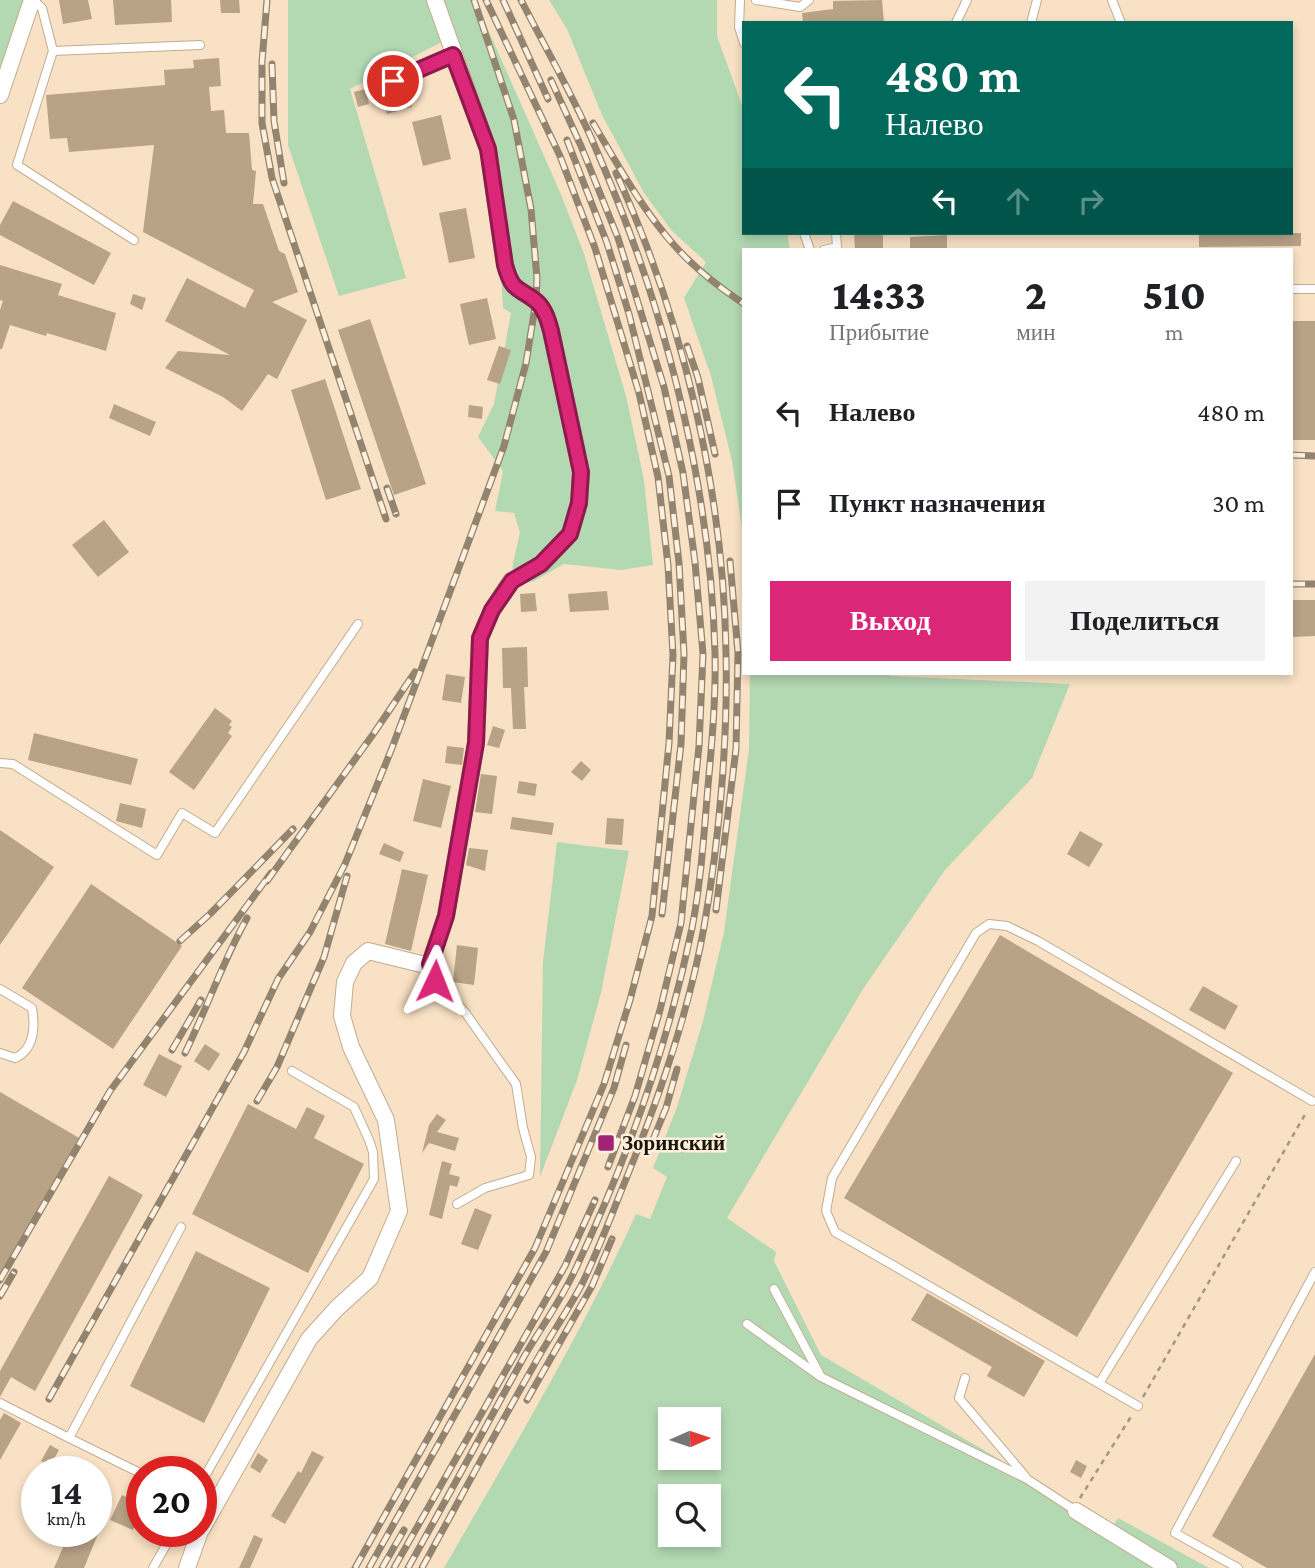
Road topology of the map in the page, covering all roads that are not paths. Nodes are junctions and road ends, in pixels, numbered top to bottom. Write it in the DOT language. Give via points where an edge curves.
graph roads {
  1 [pos="33,0"];
  2 [pos="435,0"];
  3 [pos="740,0"];
  4 [pos="756,0"];
  5 [pos="809,0"];
  6 [pos="967,0"];
  7 [pos="1037,0"];
  8 [pos="1112,0"];
  9 [pos="957,21"];
  10 [pos="1032,21"];
  11 [pos="1120,21"];
  12 [pos="742,37"];
  13 [pos="201,45"];
  14 [pos="54,51"];
  15 [pos="453,55"];
  16 [pos="373,90"];
  17 [pos="0,95"];
  18 [pos="134,240"];
  19 [pos="1293,289"];
  20 [pos="1315,289"];
  21 [pos="358,624"];
  22 [pos="0,763"];
  23 [pos="430,964"];
  24 [pos="0,989"];
  25 [pos="0,1053"];
  26 [pos="292,1070"];
  27 [pos="1312,1101"];
  28 [pos="1236,1161"];
  29 [pos="457,1204"];
  30 [pos="181,1227"];
  31 [pos="1315,1272"];
  32 [pos="774,1289"];
  33 [pos="747,1324"];
  34 [pos="821,1377"];
  35 [pos="965,1378"];
  36 [pos="1100,1382"];
  37 [pos="0,1403"];
  38 [pos="1138,1406"];
  39 [pos="69,1438"];
  40 [pos="216,1456"];
  41 [pos="126,1466"];
  42 [pos="1027,1479"];
  43 [pos="217,1503"];
  44 [pos="1076,1511"];
  45 [pos="165,1547"];
  46 [pos="195,1547"];
  47 [pos="153,1568"];
  48 [pos="187,1568"];
  49 [pos="1169,1568"];
  50 [pos="1238,1568"];
  1 -- 14 [label="lane" via="42,8"];
  1 -- 17 [label="street"];
  2 -- 15 [label="street"];
  3 -- 12 [label="lane"];
  4 -- 5 [label="lane" via="800,7"];
  6 -- 9 [label="lane"];
  7 -- 10 [label="lane"];
  8 -- 11 [label="lane"];
  13 -- 14 [label="lane"];
  14 -- 18 [label="lane" via="17,165"];
  15 -- 16 [label="lane"];
  15 -- 23 [label="street" via="488,149 509,281 536,302 549,322 581,472 570,534 541,564 512,581 480,638 476,743 446,916"];
  19 -- 20 [label="lane"];
  21 -- 22 [label="lane" via="215,833 182,813 157,855 13,764"];
  23 -- 29 [label="lane" via="435,981 464,1011 516,1084 531,1157 529,1175 485,1188"];
  23 -- 43 [label="street" via="368,951 354,963 345,982 342,1016 351,1047 386,1120 399,1211 370,1278 309,1339"];
  24 -- 25 [label="lane" via="32,1008 35,1023 21,1055 15,1058"];
  26 -- 40 [label="lane" via="354,1107 373,1152 374,1179"];
  27 -- 36 [label="lane" via="1038,941 1007,926 989,924 976,933 832,1178 826,1211 835,1232"];
  28 -- 36 [label="lane"];
  30 -- 39 [label="lane"];
  31 -- 50 [label="lane" via="1175,1533"];
  32 -- 34 [label="lane"];
  33 -- 34 [label="lane"];
  34 -- 42 [label="lane"];
  35 -- 42 [label="lane" via="959,1398"];
  36 -- 38 [label="lane"];
  37 -- 39 [label="lane"];
  39 -- 41 [label="lane"];
  42 -- 44 [label="lane"];
  44 -- 49 [label="street"];
  45 -- 47 [label="lane"];
  46 -- 48 [label="street"];
}
